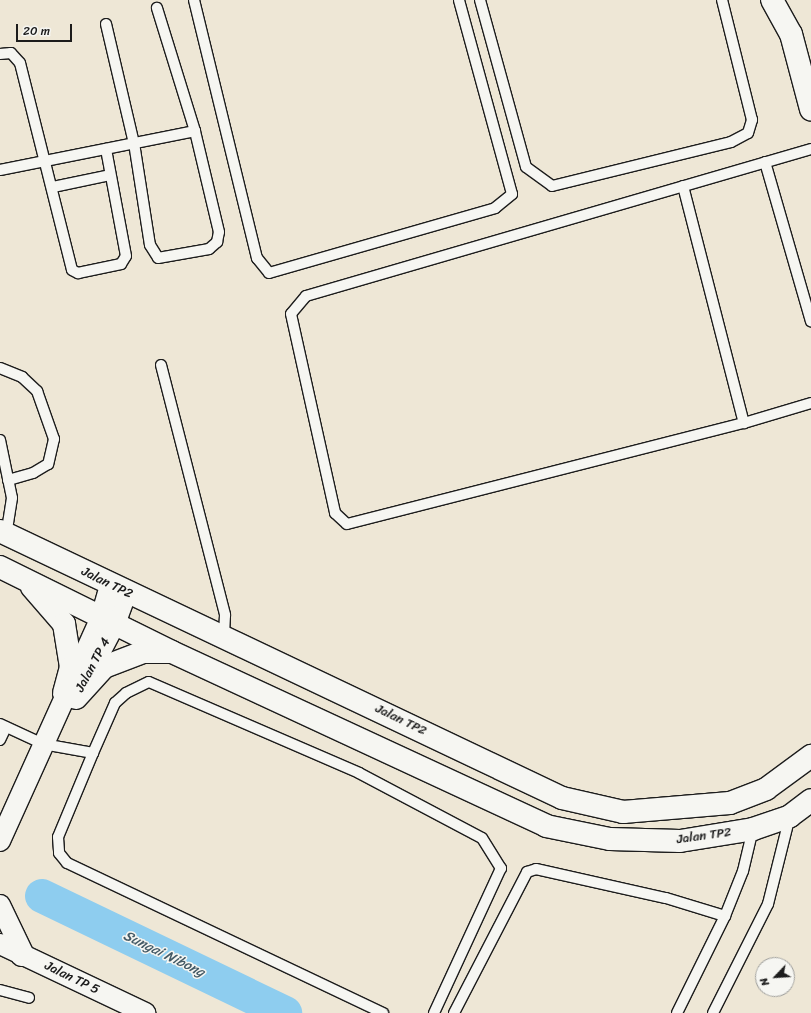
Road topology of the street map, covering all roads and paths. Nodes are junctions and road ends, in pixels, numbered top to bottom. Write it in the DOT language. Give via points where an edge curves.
graph roads {
  1 [pos="194,0"];
  2 [pos="459,0"];
  3 [pos="480,0"];
  4 [pos="722,0"];
  5 [pos="772,0"];
  6 [pos="157,8"];
  7 [pos="106,24"];
  8 [pos="0,54"];
  9 [pos="811,109"];
  10 [pos="195,131"];
  11 [pos="134,143"];
  12 [pos="106,149"];
  13 [pos="811,149"];
  14 [pos="46,161"];
  15 [pos="765,162"];
  16 [pos="0,170"];
  17 [pos="110,175"];
  18 [pos="683,186"];
  19 [pos="53,187"];
  20 [pos="811,321"];
  21 [pos="161,365"];
  22 [pos="0,368"];
  23 [pos="811,403"];
  24 [pos="744,424"];
  25 [pos="0,440"];
  26 [pos="8,480"];
  27 [pos="3,532"];
  28 [pos="0,567"];
  29 [pos="25,579"];
  30 [pos="118,589"];
  31 [pos="108,620"];
  32 [pos="224,635"];
  33 [pos="172,652"];
  34 [pos="70,695"];
  35 [pos="3,725"];
  36 [pos="46,737"];
  37 [pos="0,740"];
  38 [pos="93,752"];
  39 [pos="811,756"];
  40 [pos="811,800"];
  41 [pos="790,816"];
  42 [pos="753,829"];
  43 [pos="0,841"];
  44 [pos="0,905"];
  45 [pos="725,916"];
  46 [pos="0,944"];
  47 [pos="0,956"];
  48 [pos="24,956"];
  49 [pos="0,990"];
  50 [pos="29,998"];
  51 [pos="145,1013"];
  52 [pos="383,1013"];
  53 [pos="434,1013"];
  54 [pos="454,1013"];
  55 [pos="677,1013"];
  56 [pos="713,1013"];
  1 -- 2 [label="lane" via="257,258 269,273 495,208 512,194"];
  3 -- 4 [label="lane" via="526,167 552,186 731,142 748,133 752,120"];
  5 -- 9 [label="street" via="791,34"];
  6 -- 10 [label="lane"];
  7 -- 11 [label="lane"];
  8 -- 14 [label="lane" via="11,53 20,63"];
  10 -- 11 [label="lane"];
  10 -- 11 [label="lane" via="220,232 217,242 209,249 158,258 152,253"];
  11 -- 12 [label="lane"];
  12 -- 14 [label="lane"];
  12 -- 17 [label="lane"];
  13 -- 15 [label="lane"];
  14 -- 16 [label="lane"];
  14 -- 19 [label="lane"];
  15 -- 18 [label="lane"];
  15 -- 20 [label="lane"];
  17 -- 19 [label="lane"];
  17 -- 19 [label="lane" via="126,256 121,264 114,266 78,273 72,270"];
  18 -- 24 [label="lane"];
  18 -- 24 [label="lane" via="306,296 291,314 334,513 347,524"];
  21 -- 32 [label="lane" via="225,615"];
  22 -- 26 [label="lane" via="22,377 37,391 54,439 48,464 33,473"];
  23 -- 24 [label="lane"];
  25 -- 26 [label="lane"];
  26 -- 27 [label="lane" via="12,511"];
  27 -- 30 [label="street, Jalan TP2"];
  28 -- 29 [label="street, Jalan TP2"];
  29 -- 31 [label="street, Jalan TP2"];
  29 -- 34 [label="street" via="64,624 71,667"];
  30 -- 31 [label="street, Jalan TP 4"];
  30 -- 32 [label="street, Jalan TP2"];
  31 -- 33 [label="street, Jalan TP2"];
  31 -- 34 [label="street, Jalan TP 4"];
  32 -- 39 [label="street, Jalan TP2" via="562,798 623,812 730,802 766,789"];
  33 -- 34 [label="street" via="143,652 104,667"];
  33 -- 42 [label="street, Jalan TP2" via="546,826 610,839 680,841"];
  34 -- 36 [label="street, Jalan TP 4"];
  35 -- 36 [label="lane"];
  35 -- 37 [label="lane"];
  36 -- 38 [label="lane"];
  36 -- 43 [label="street, Jalan TP 4"];
  38 -- 52 [label="lane" via="58,837 59,853 67,863"];
  38 -- 53 [label="lane" via="115,703 126,693 149,682 359,773 482,838 501,868"];
  40 -- 41 [label="street, Jalan TP2"];
  41 -- 42 [label="street, Jalan TP2"];
  41 -- 56 [label="lane" via="768,904"];
  42 -- 45 [label="lane" via="743,871"];
  44 -- 48 [label="street"];
  45 -- 54 [label="lane" via="659,896 536,869 527,872"];
  45 -- 55 [label="lane"];
  46 -- 48 [label="street, Jalan TP 5"];
  47 -- 48 [label="street"];
  48 -- 51 [label="street, Jalan TP 5"];
  49 -- 50 [label="lane"];
}
